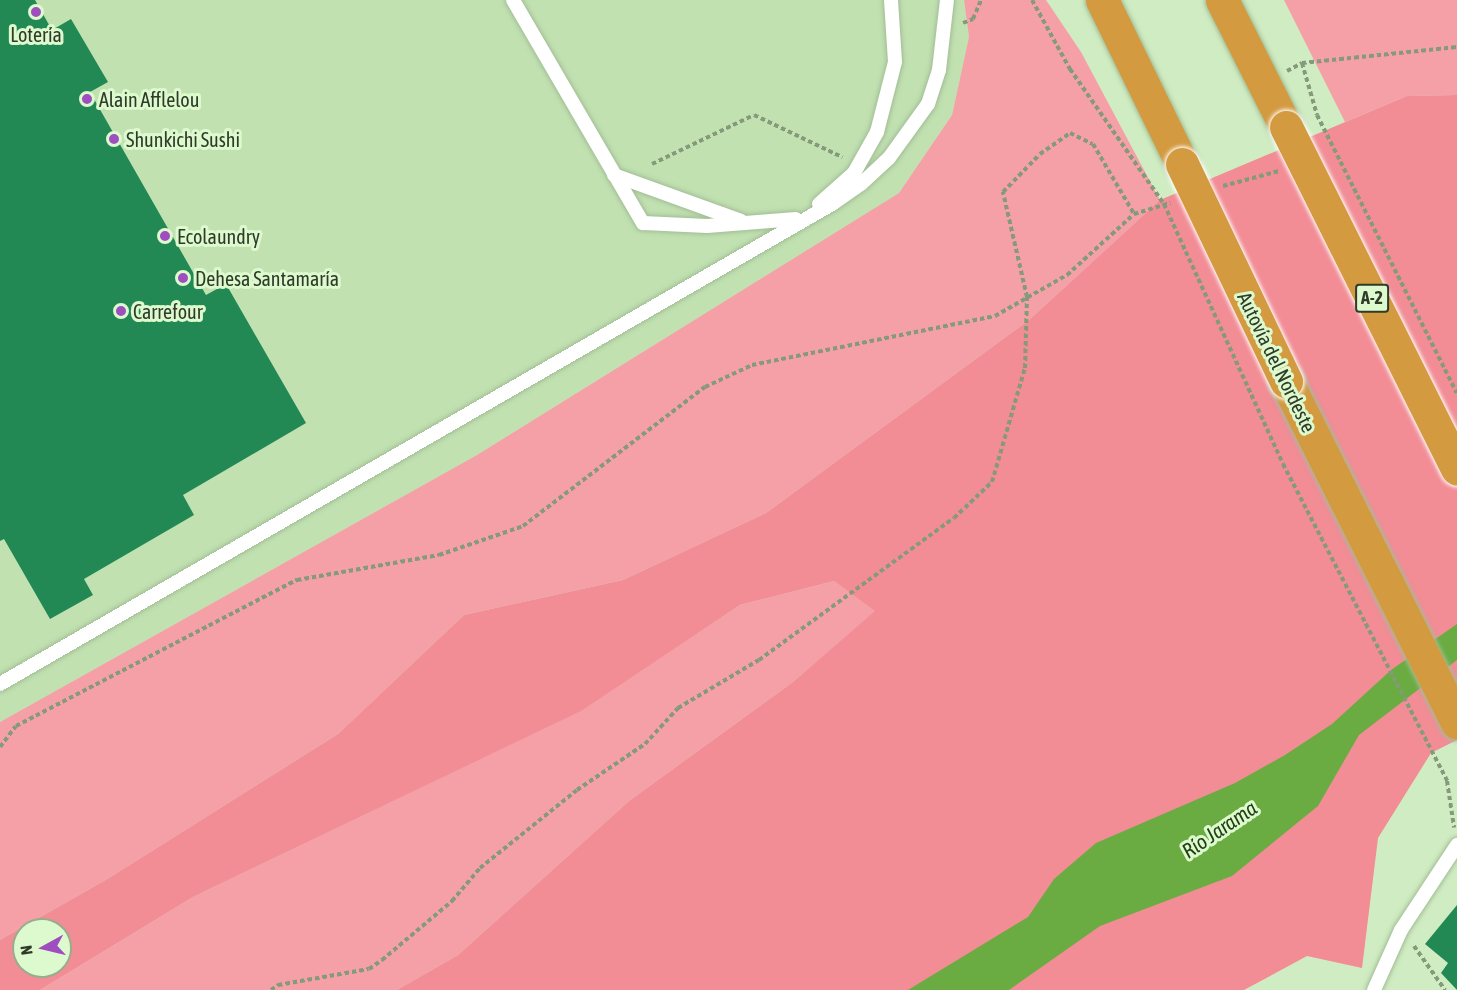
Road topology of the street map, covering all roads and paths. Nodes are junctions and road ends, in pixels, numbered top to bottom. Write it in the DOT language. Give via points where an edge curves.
graph roads {
  1 [pos="513,0"];
  2 [pos="891,0"];
  3 [pos="947,0"];
  4 [pos="981,0"];
  5 [pos="1032,0"];
  6 [pos="1076,0"];
  7 [pos="1102,0"];
  8 [pos="1222,0"];
  9 [pos="945,31"];
  10 [pos="1457,47"];
  11 [pos="1302,63"];
  12 [pos="1265,84"];
  13 [pos="1147,97"];
  14 [pos="1338,157"];
  15 [pos="1327,159"];
  16 [pos="652,164"];
  17 [pos="859,166"];
  18 [pos="1292,168"];
  19 [pos="614,175"];
  20 [pos="1214,189"];
  21 [pos="1174,201"];
  22 [pos="1164,204"];
  23 [pos="1134,214"];
  24 [pos="803,218"];
  25 [pos="752,225"];
  26 [pos="1027,297"];
  27 [pos="1457,393"];
  28 [pos="1457,469"];
  29 [pos="0,684"];
  30 [pos="1457,723"];
  31 [pos="0,747"];
  32 [pos="1457,846"];
  33 [pos="1407,920"];
  34 [pos="271,990"];
  35 [pos="1374,990"];
  36 [pos="1444,990"];
  1 -- 19 [label="lane"];
  2 -- 17 [label="lane" via="895,32 891,90 877,132"];
  3 -- 9 [label="lane"];
  4 -- 9 [label="path" via="974,19"];
  5 -- 22 [label="path" via="1070,69"];
  6 -- 13 [label="highway"];
  7 -- 13 [label="highway, Autovía del Nordeste"];
  8 -- 12 [label="highway, A-2"];
  9 -- 24 [label="lane" via="928,104 910,132 861,184"];
  10 -- 11 [label="path"];
  11 -- 12 [label="path"];
  11 -- 14 [label="path" via="1317,115"];
  12 -- 28 [label="highway, A-2, bridge"];
  13 -- 30 [label="highway, Autovía del Nordeste, bridge"];
  14 -- 15 [label="path"];
  14 -- 27 [label="path"];
  16 -- 17 [label="path" via="754,116"];
  17 -- 24 [label="lane"];
  18 -- 20 [label="path"];
  19 -- 25 [label="lane"];
  19 -- 25 [label="lane" via="643,223"];
  21 -- 22 [label="path"];
  22 -- 23 [label="path"];
  22 -- 32 [label="path" via="1283,464 1351,602 1447,781"];
  23 -- 26 [label="path" via="1067,275"];
  23 -- 26 [label="path" via="1093,144 1070,133 1040,154 1003,192"];
  24 -- 25 [label="lane"];
  24 -- 29 [label="lane"];
  26 -- 31 [label="path" via="994,316 752,365 705,387 523,526 439,555 297,580 16,726"];
  26 -- 34 [label="path" via="1025,368 992,482 954,518 759,660 678,708 645,744 577,790 480,868 452,902 369,969 278,985"];
  32 -- 33 [label="lane"];
  33 -- 35 [label="lane"];
  33 -- 36 [label="path" via="1413,944"];
}
